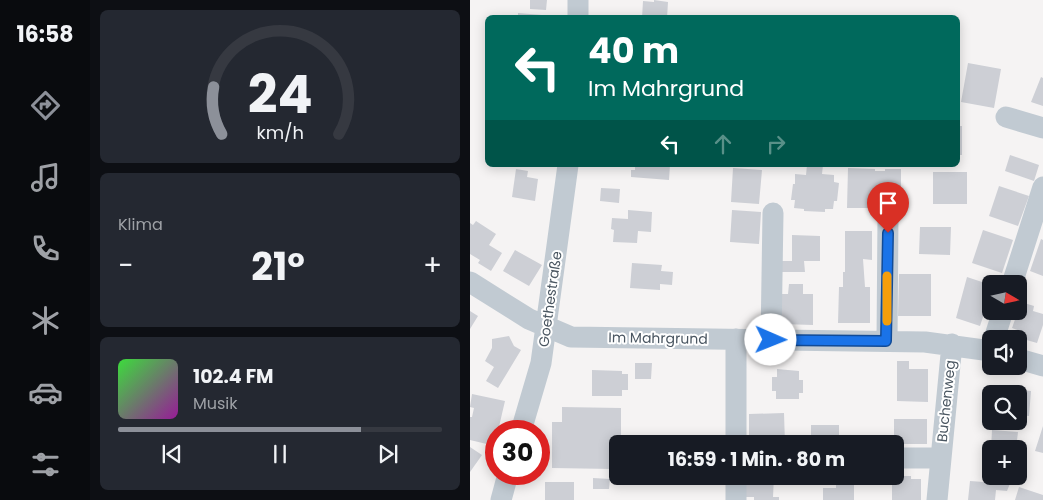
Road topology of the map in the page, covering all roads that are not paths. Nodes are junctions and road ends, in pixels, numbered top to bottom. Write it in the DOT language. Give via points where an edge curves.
graph roads {
  1 [pos="578,0"];
  2 [pos="578,15"];
  3 [pos="1006,116"];
  4 [pos="1043,128"];
  5 [pos="568,167"];
  6 [pos="1041,199"];
  7 [pos="773,213"];
  8 [pos="888,216"];
  9 [pos="1015,275"];
  10 [pos="470,282"];
  11 [pos="547,327"];
  12 [pos="736,339"];
  13 [pos="771,340"];
  14 [pos="886,341"];
  15 [pos="952,344"];
  16 [pos="982,346"];
  17 [pos="1027,361"];
  18 [pos="1043,366"];
  19 [pos="524,420"];
  20 [pos="736,435"];
  21 [pos="904,458"];
  22 [pos="941,458"];
  23 [pos="505,485"];
  24 [pos="736,485"];
  25 [pos="501,500"];
  26 [pos="736,500"];
  27 [pos="937,500"];
  1 -- 2 [label="street"];
  3 -- 4 [label="street"];
  5 -- 11 [label="street, Goethestraße"];
  6 -- 9 [label="street"];
  7 -- 13 [label="street"];
  8 -- 14 [label="street"];
  10 -- 11 [label="street, Im Mahrgrund" via="529,320"];
  11 -- 12 [label="street, Im Mahrgrund" via="571,337"];
  11 -- 19 [label="street, Goethestraße" via="541,363"];
  12 -- 13 [label="street, Im Mahrgrund"];
  12 -- 20 [label="street"];
  13 -- 14 [label="street, Im Mahrgrund"];
  14 -- 15 [label="street, Im Mahrgrund"];
  15 -- 16 [label="street, Im Mahrgrund"];
  15 -- 22 [label="street, Buchenweg"];
  17 -- 18 [label="street"];
  21 -- 22 [label="street, Buchenweg"];
  22 -- 27 [label="street, Buchenweg"];
  23 -- 25 [label="street"];
  24 -- 26 [label="street"];
}
